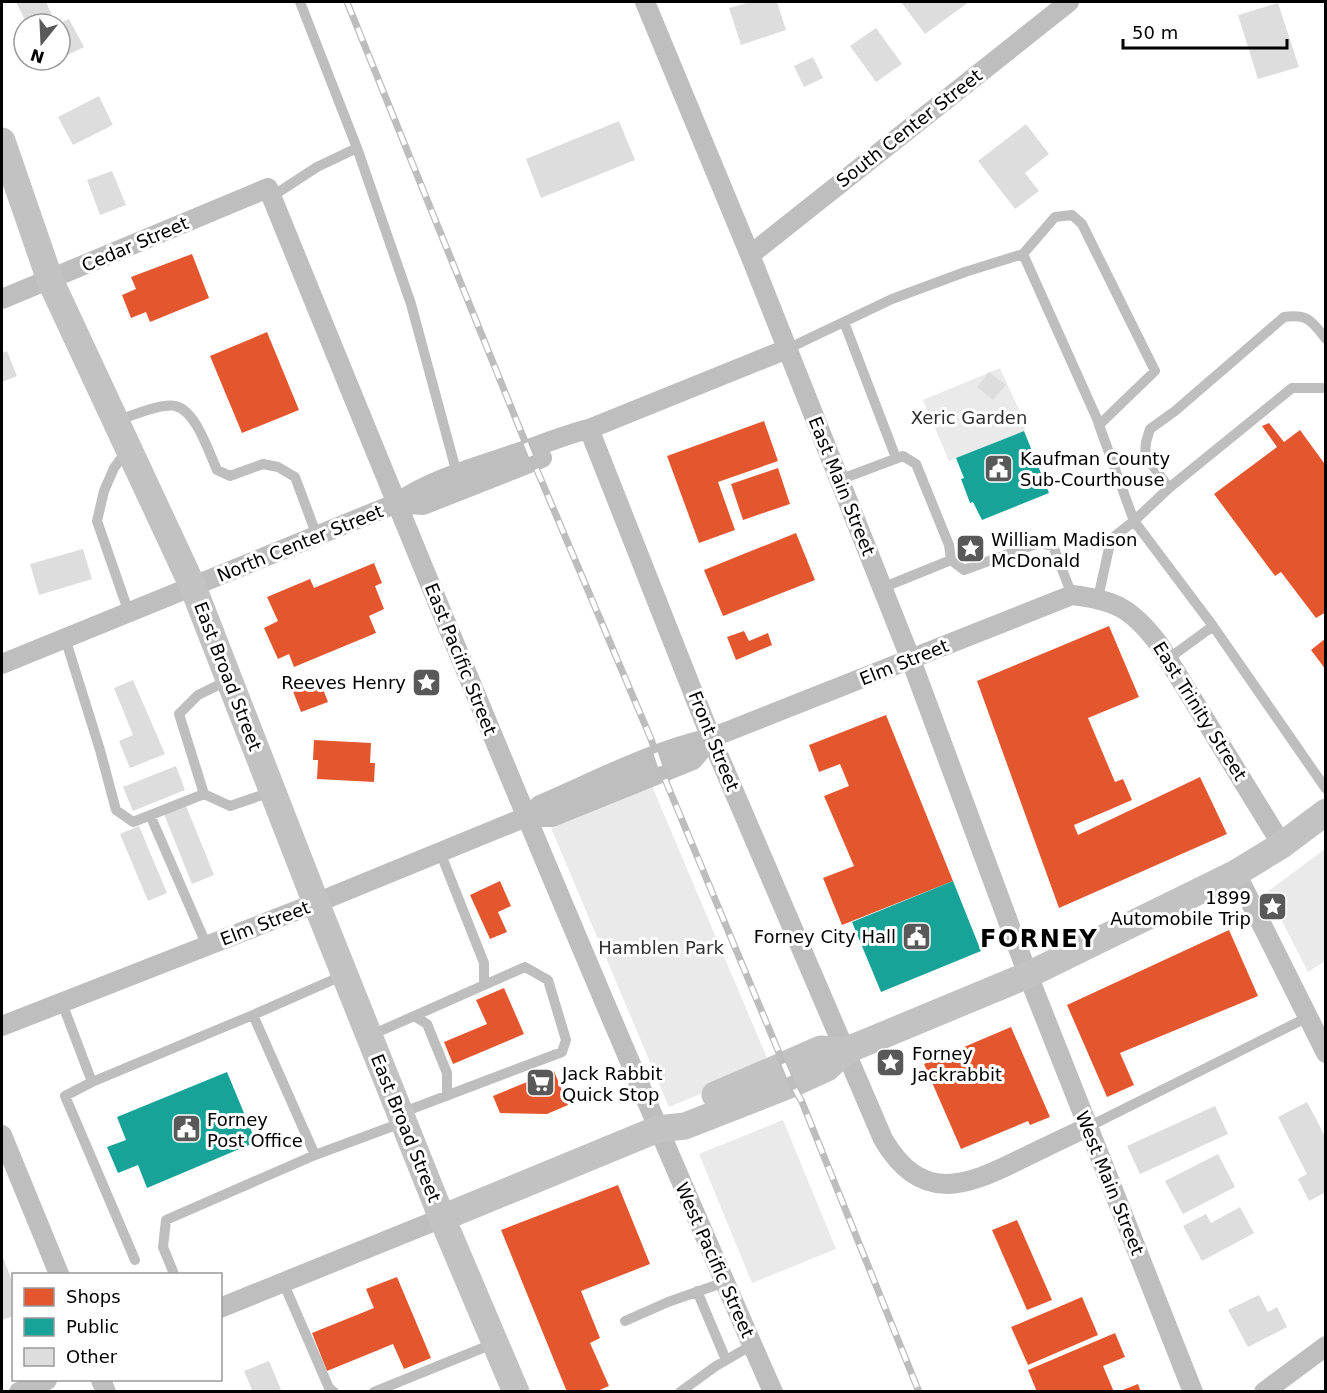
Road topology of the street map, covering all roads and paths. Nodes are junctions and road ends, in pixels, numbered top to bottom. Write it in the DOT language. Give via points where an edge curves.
graph roads {
  1 [pos="300,2"];
  2 [pos="645,2"];
  3 [pos="1069,2"];
  4 [pos="2,141"];
  5 [pos="357,148"];
  6 [pos="6,168"];
  7 [pos="270,192"];
  8 [pos="1023,254"];
  9 [pos="750,255"];
  10 [pos="50,280"];
  11 [pos="2,299"];
  12 [pos="844,322"];
  13 [pos="1326,339"];
  14 [pos="787,349"];
  15 [pos="1326,388"];
  16 [pos="116,422"];
  17 [pos="1099,425"];
  18 [pos="589,429"];
  19 [pos="129,448"];
  20 [pos="531,455"];
  21 [pos="896,458"];
  22 [pos="457,474"];
  23 [pos="839,480"];
  24 [pos="1169,488"];
  25 [pos="397,503"];
  26 [pos="1134,521"];
  27 [pos="317,536"];
  28 [pos="951,560"];
  29 [pos="193,587"];
  30 [pos="882,588"];
  31 [pos="1072,595"];
  32 [pos="1098,598"];
  33 [pos="129,613"];
  34 [pos="1214,626"];
  35 [pos="65,638"];
  36 [pos="1168,659"];
  37 [pos="911,660"];
  38 [pos="2,662"];
  39 [pos="229,680"];
  40 [pos="711,738"];
  41 [pos="1324,782"];
  42 [pos="272,792"];
  43 [pos="204,794"];
  44 [pos="1326,812"];
  45 [pos="150,815"];
  46 [pos="526,817"];
  47 [pos="1282,845"];
  48 [pos="440,852"];
  49 [pos="1236,873"];
  50 [pos="316,903"];
  51 [pos="207,946"];
  52 [pos="344,975"];
  53 [pos="1028,975"];
  54 [pos="484,985"];
  55 [pos="62,1003"];
  56 [pos="253,1015"];
  57 [pos="414,1016"];
  58 [pos="1308,1017"];
  59 [pos="2,1026"];
  60 [pos="369,1036"];
  61 [pos="845,1051"];
  62 [pos="1326,1053"];
  63 [pos="92,1082"];
  64 [pos="447,1096"];
  65 [pos="402,1118"];
  66 [pos="1088,1126"];
  67 [pos="658,1130"];
  68 [pos="2,1136"];
  69 [pos="315,1155"];
  70 [pos="442,1218"];
  71 [pos="135,1260"];
  72 [pos="58,1273"];
  73 [pos="173,1273"];
  74 [pos="283,1282"];
  75 [pos="724,1282"];
  76 [pos="697,1291"];
  77 [pos="222,1307"];
  78 [pos="625,1322"];
  79 [pos="495,1342"];
  80 [pos="752,1345"];
  81 [pos="1326,1346"];
  82 [pos="726,1360"];
  83 [pos="45,1381"];
  84 [pos="19,1392"];
  85 [pos="334,1392"];
  86 [pos="374,1392"];
  87 [pos="516,1392"];
  88 [pos="680,1392"];
  89 [pos="773,1392"];
  90 [pos="1193,1392"];
  91 [pos="1264,1392"];
  1 -- 5 [label="lane"];
  2 -- 9 [label="street, East Main Street"];
  3 -- 9 [label="street, South Center Street"];
  4 -- 6 [label="main road, East Broad Street"];
  5 -- 7 [label="lane"];
  5 -- 22 [label="lane" via="411,304"];
  6 -- 10 [label="main road, East Broad Street"];
  7 -- 10 [label="street, Cedar Street"];
  7 -- 25 [label="street, East Pacific Street"];
  8 -- 12 [label="lane" via="892,299"];
  8 -- 17 [label="lane"];
  8 -- 17 [label="lane" via="1055,218 1071,215 1082,224 1155,371"];
  9 -- 14 [label="street, East Main Street"];
  10 -- 11 [label="street, Cedar Street"];
  10 -- 16 [label="main road, East Broad Street"];
  12 -- 14 [label="lane"];
  12 -- 21 [label="lane"];
  13 -- 24 [label="lane" via="1300,315 1284,317 1150,429 1145,455"];
  14 -- 18 [label="street"];
  14 -- 23 [label="street, East Main Street"];
  15 -- 24 [label="lane" via="1292,388"];
  16 -- 19 [label="main road, East Broad Street"];
  16 -- 27 [label="lane" via="141,411 174,405 184,410 194,419 217,470 230,476 263,464 295,477"];
  17 -- 26 [label="lane"];
  18 -- 20 [label="street" via="569,434"];
  18 -- 40 [label="street, Front Street"];
  19 -- 29 [label="main road, East Broad Street"];
  19 -- 33 [label="lane" via="114,468 96,521"];
  20 -- 22 [label="street, North Center Street"];
  20 -- 25 [label="street, North Center Street" via="423,505"];
  21 -- 23 [label="lane"];
  21 -- 28 [label="lane" via="903,456 916,464 949,544"];
  22 -- 25 [label="street, North Center Street"];
  23 -- 30 [label="street, East Main Street"];
  24 -- 26 [label="lane"];
  25 -- 27 [label="street, North Center Street"];
  25 -- 46 [label="street, East Pacific Street"];
  26 -- 32 [label="lane" via="1111,540"];
  26 -- 34 [label="lane"];
  27 -- 29 [label="street, North Center Street"];
  28 -- 30 [label="lane"];
  28 -- 31 [label="lane" via="964,570 1040,543 1053,546"];
  29 -- 33 [label="street, North Center Street"];
  29 -- 39 [label="main road, East Broad Street"];
  30 -- 37 [label="street, East Main Street"];
  31 -- 32 [label="street, Elm Street"];
  31 -- 37 [label="street, Elm Street"];
  32 -- 36 [label="street, East Trinity Street" via="1135,616"];
  33 -- 35 [label="street, North Center Street"];
  34 -- 36 [label="lane"];
  34 -- 41 [label="lane"];
  35 -- 38 [label="street, North Center Street"];
  35 -- 45 [label="lane" via="116,810 133,822"];
  36 -- 47 [label="street, East Trinity Street"];
  37 -- 40 [label="street, Elm Street"];
  37 -- 53 [label="street, East Main Street"];
  39 -- 42 [label="main road, East Broad Street"];
  39 -- 43 [label="lane" via="198,695 178,714"];
  40 -- 46 [label="street, Elm Street" via="624,769 540,805"];
  40 -- 61 [label="street, Front Street"];
  42 -- 43 [label="lane" via="230,806"];
  42 -- 50 [label="main road, East Broad Street"];
  43 -- 45 [label="lane"];
  44 -- 47 [label="main road"];
  45 -- 51 [label="lane"];
  46 -- 48 [label="street, Elm Street"];
  46 -- 67 [label="street, East Pacific Street"];
  47 -- 49 [label="main road"];
  48 -- 50 [label="street, Elm Street"];
  48 -- 54 [label="lane" via="484,963"];
  49 -- 53 [label="main road"];
  49 -- 58 [label="street"];
  50 -- 51 [label="street, Elm Street"];
  50 -- 52 [label="main road, East Broad Street"];
  51 -- 55 [label="street, Elm Street"];
  52 -- 56 [label="lane"];
  52 -- 60 [label="main road, East Broad Street"];
  53 -- 61 [label="main road"];
  53 -- 66 [label="street, West Main Street"];
  54 -- 57 [label="lane"];
  54 -- 64 [label="lane" via="525,967 548,980 566,1040 562,1052"];
  55 -- 59 [label="street, Elm Street"];
  55 -- 63 [label="lane"];
  56 -- 63 [label="lane"];
  56 -- 69 [label="lane"];
  57 -- 60 [label="lane"];
  57 -- 64 [label="lane" via="427,1024 447,1073"];
  58 -- 62 [label="street"];
  58 -- 66 [label="lane"];
  60 -- 65 [label="main road, East Broad Street"];
  61 -- 66 [label="street, Front Street" via="893,1157 907,1172 922,1179 943,1185 965,1183"];
  61 -- 67 [label="main road" via="821,1048 789,1075 675,1112"];
  63 -- 71 [label="lane" via="65,1096"];
  64 -- 65 [label="lane"];
  65 -- 69 [label="lane"];
  65 -- 70 [label="main road, East Broad Street"];
  66 -- 90 [label="street, West Main Street"];
  67 -- 70 [label="main road"];
  67 -- 75 [label="street, West Pacific Street"];
  68 -- 72 [label="street"];
  69 -- 73 [label="lane" via="166,1220 163,1247"];
  70 -- 74 [label="street"];
  70 -- 79 [label="main road, East Broad Street"];
  74 -- 77 [label="street"];
  74 -- 85 [label="lane"];
  75 -- 76 [label="lane"];
  75 -- 80 [label="street, West Pacific Street"];
  76 -- 78 [label="lane"];
  76 -- 82 [label="lane"];
  79 -- 86 [label="lane"];
  79 -- 87 [label="main road, East Broad Street"];
  80 -- 82 [label="lane"];
  80 -- 89 [label="street, West Pacific Street"];
  81 -- 91 [label="street"];
  82 -- 88 [label="lane"];
  83 -- 84 [label="street"];
}
